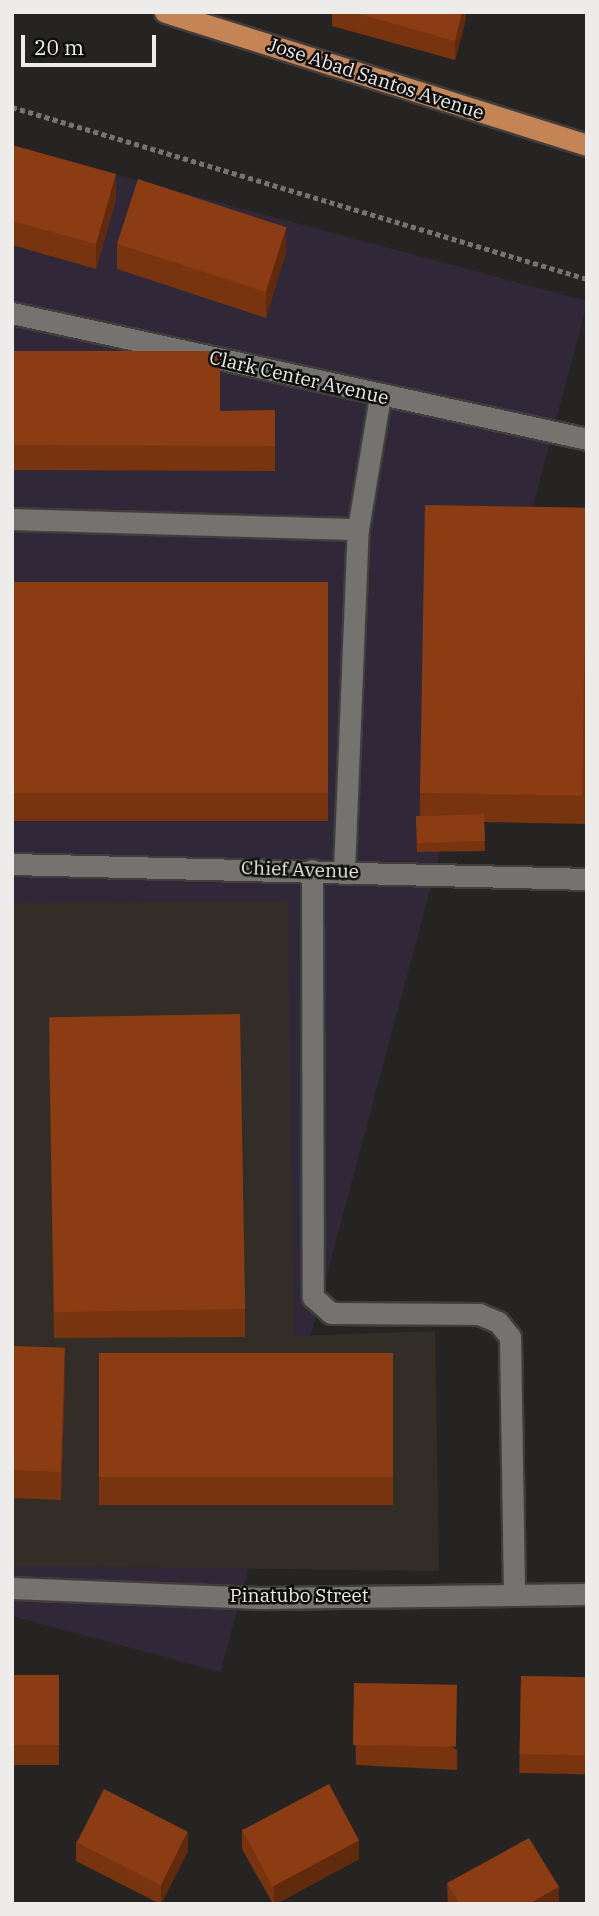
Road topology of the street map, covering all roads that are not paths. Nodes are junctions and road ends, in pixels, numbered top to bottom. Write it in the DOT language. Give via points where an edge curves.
graph roads {
  1 [pos="178,14"];
  2 [pos="587,145"];
  3 [pos="12,313"];
  4 [pos="380,396"];
  5 [pos="587,439"];
  6 [pos="12,519"];
  7 [pos="358,529"];
  8 [pos="12,864"];
  9 [pos="312,870"];
  10 [pos="344,871"];
  11 [pos="587,879"];
  12 [pos="12,1588"];
  13 [pos="587,1594"];
  14 [pos="514,1595"];
  1 -- 2 [label="main road, Jose Abad Santos Avenue"];
  3 -- 4 [label="street, Clark Center Avenue"];
  4 -- 5 [label="street, Clark Center Avenue"];
  4 -- 7 [label="street"];
  6 -- 7 [label="street"];
  7 -- 10 [label="street"];
  8 -- 9 [label="street, Chief Avenue"];
  9 -- 10 [label="street, Chief Avenue"];
  9 -- 14 [label="street" via="313,1297 331,1313 479,1314 498,1321 510,1337"];
  10 -- 11 [label="street, Chief Avenue"];
  12 -- 14 [label="street, Pinatubo Street" via="260,1598"];
  13 -- 14 [label="street, Pinatubo Street"];
}
